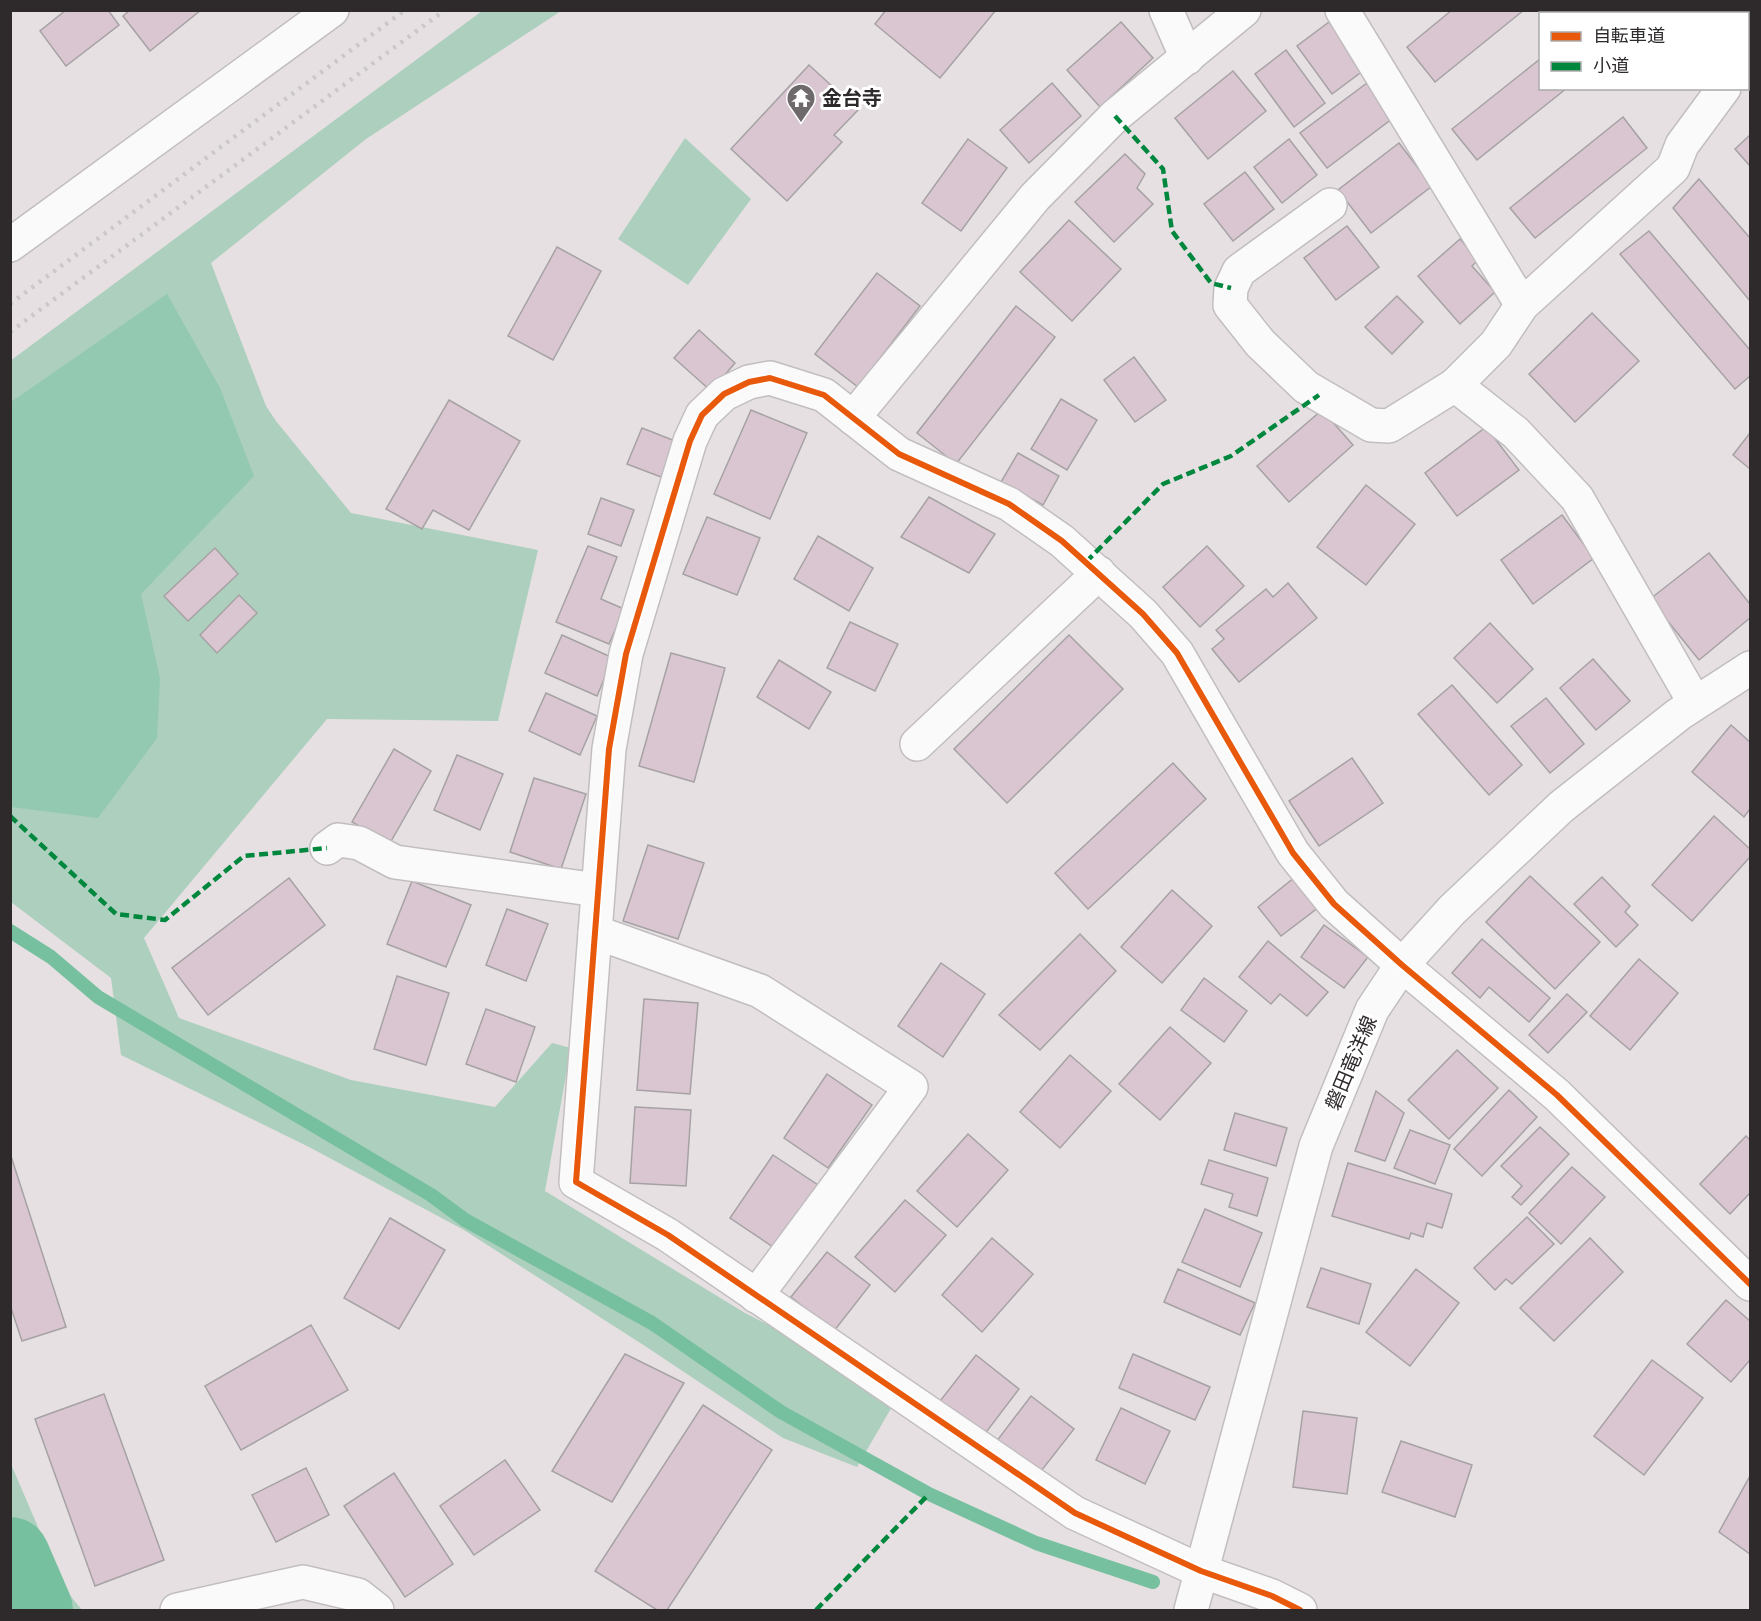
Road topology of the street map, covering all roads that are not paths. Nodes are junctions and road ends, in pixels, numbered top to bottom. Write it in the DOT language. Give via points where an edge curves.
graph roads {
  1 [pos="332,10"];
  2 [pos="1166,10"];
  3 [pos="1244,10"];
  4 [pos="1342,10"];
  5 [pos="1187,58"];
  6 [pos="1723,90"];
  7 [pos="1329,205"];
  8 [pos="10,245"];
  9 [pos="1522,305"];
  10 [pos="1455,385"];
  11 [pos="853,418"];
  12 [pos="1098,573"];
  13 [pos="1750,668"];
  14 [pos="1695,704"];
  15 [pos="917,744"];
  16 [pos="327,848"];
  17 [pos="598,890"];
  18 [pos="595,932"];
  19 [pos="1402,965"];
  20 [pos="1746,1271"];
  21 [pos="756,1296"];
  22 [pos="1201,1571"];
  23 [pos="177,1611"];
  24 [pos="377,1611"];
  25 [pos="1191,1611"];
  26 [pos="1300,1611"];
  1 -- 8 [label="street"];
  2 -- 5 [label="street"];
  3 -- 5 [label="street"];
  4 -- 9 [label="street"];
  5 -- 11 [label="street" via="1115,116 1035,197"];
  6 -- 9 [label="street" via="1682,145 1673,168"];
  7 -- 10 [label="street" via="1239,271 1231,288 1230,305 1260,343 1306,387 1371,425 1389,426"];
  9 -- 10 [label="street" via="1496,344"];
  10 -- 14 [label="street" via="1516,433 1577,498"];
  11 -- 12 [label="street" via="899,453 1009,504 1062,541"];
  11 -- 17 [label="street" via="824,395 770,378 749,382 724,394 702,415 690,441 626,654 609,749"];
  12 -- 15 [label="street"];
  12 -- 19 [label="street" via="1143,614 1177,653 1293,853 1334,904"];
  13 -- 14 [label="street, 磐田竜洋線"];
  14 -- 19 [label="street, 磐田竜洋線" via="1561,807 1452,910"];
  16 -- 17 [label="street" via="338,840 359,843 395,862"];
  17 -- 18 [label="street"];
  18 -- 21 [label="street" via="576,1182 668,1235"];
  18 -- 21 [label="street" via="760,991 911,1087"];
  19 -- 20 [label="street" via="1557,1095"];
  19 -- 22 [label="street, 磐田竜洋線" via="1372,1010 1316,1146"];
  21 -- 22 [label="street" via="1075,1513"];
  22 -- 25 [label="street, 磐田竜洋線"];
  22 -- 26 [label="street" via="1272,1596"];
  23 -- 24 [label="street" via="303,1582 358,1595"];
}
